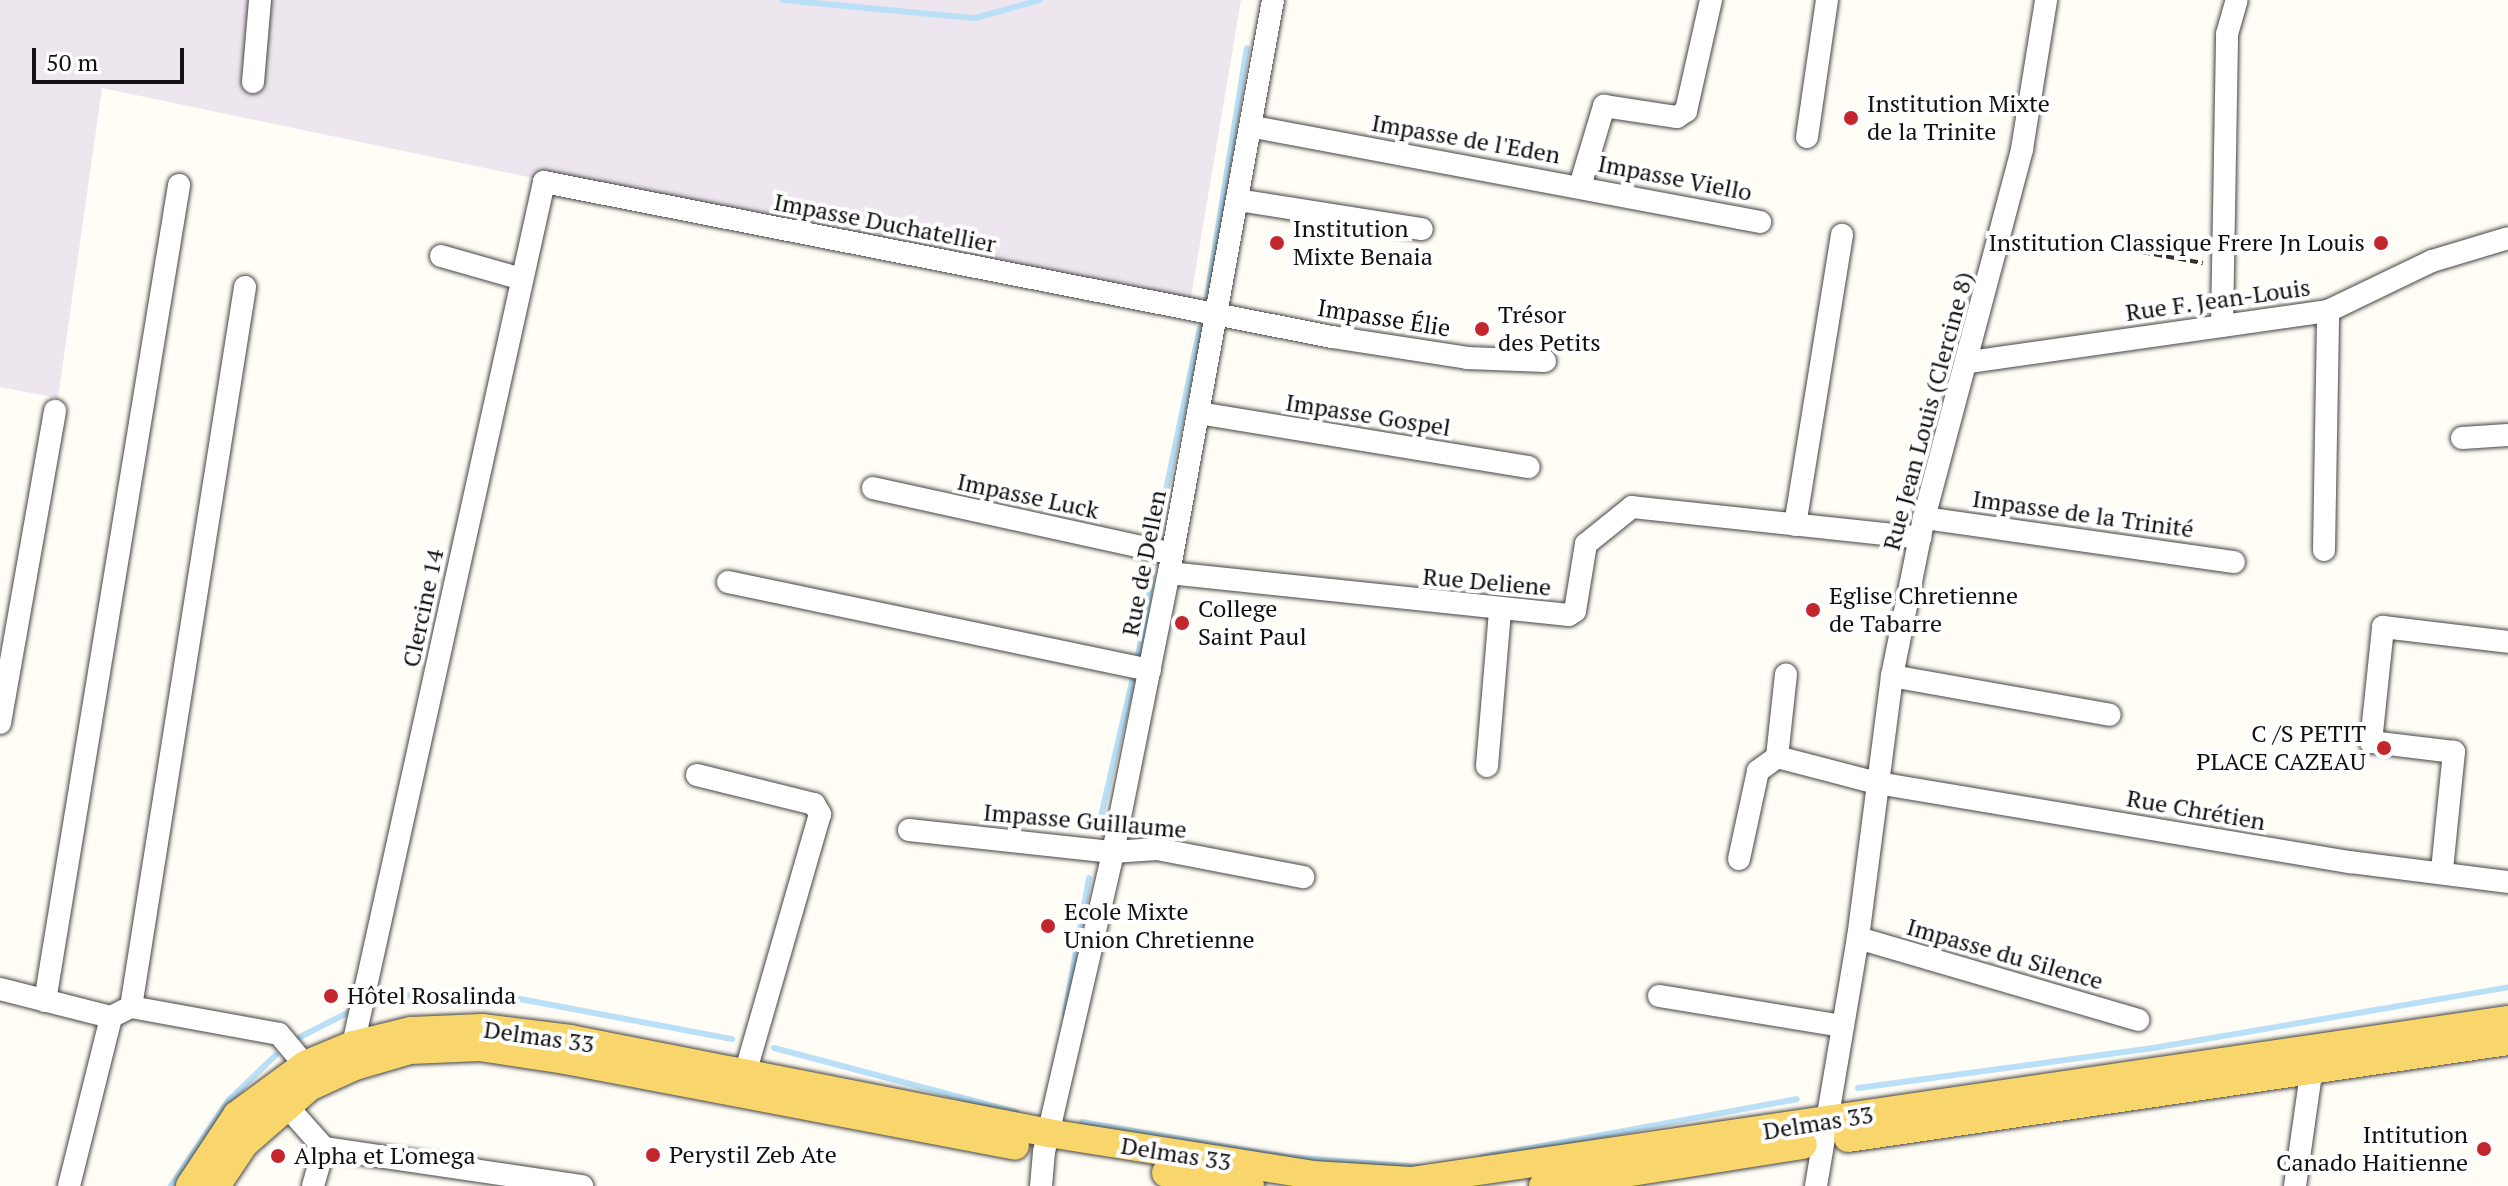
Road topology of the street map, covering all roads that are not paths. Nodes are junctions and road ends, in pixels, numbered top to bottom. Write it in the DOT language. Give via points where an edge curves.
graph roads {
  1 [pos="260,0"];
  2 [pos="1273,0"];
  3 [pos="1711,0"];
  4 [pos="1827,0"];
  5 [pos="2046,0"];
  6 [pos="2237,0"];
  7 [pos="253,82"];
  8 [pos="1254,127"];
  9 [pos="1807,137"];
  10 [pos="544,182"];
  11 [pos="179,185"];
  12 [pos="1580,186"];
  13 [pos="1238,200"];
  14 [pos="1760,222"];
  15 [pos="1422,229"];
  16 [pos="1842,235"];
  17 [pos="2508,238"];
  18 [pos="441,256"];
  19 [pos="522,279"];
  20 [pos="245,287"];
  21 [pos="2328,311"];
  22 [pos="1216,315"];
  23 [pos="2222,326"];
  24 [pos="1545,361"];
  25 [pos="1969,362"];
  26 [pos="55,411"];
  27 [pos="1198,413"];
  28 [pos="2508,435"];
  29 [pos="2462,438"];
  30 [pos="1529,467"];
  31 [pos="873,488"];
  32 [pos="1795,525"];
  33 [pos="1922,528"];
  34 [pos="2324,550"];
  35 [pos="2234,562"];
  36 [pos="1171,564"];
  37 [pos="728,582"];
  38 [pos="1500,612"];
  39 [pos="2508,642"];
  40 [pos="1150,670"];
  41 [pos="1786,674"];
  42 [pos="1892,676"];
  43 [pos="2110,715"];
  44 [pos="0,723"];
  45 [pos="1777,757"];
  46 [pos="1487,766"];
  47 [pos="697,775"];
  48 [pos="1877,783"];
  49 [pos="909,830"];
  50 [pos="1113,852"];
  51 [pos="1739,859"];
  52 [pos="2442,870"];
  53 [pos="1303,877"];
  54 [pos="2508,882"];
  55 [pos="1858,938"];
  56 [pos="0,989"];
  57 [pos="1659,996"];
  58 [pos="45,1001"];
  59 [pos="121,1012"];
  60 [pos="2138,1020"];
  61 [pos="2508,1020"];
  62 [pos="1843,1026"];
  63 [pos="2508,1041"];
  64 [pos="353,1045"];
  65 [pos="305,1065"];
  66 [pos="745,1073"];
  67 [pos="2311,1073"];
  68 [pos="285,1104"];
  69 [pos="1824,1132"];
  70 [pos="1046,1142"];
  71 [pos="324,1148"];
  72 [pos="69,1186"];
  73 [pos="190,1186"];
  74 [pos="216,1186"];
  75 [pos="313,1186"];
  76 [pos="582,1186"];
  77 [pos="1041,1186"];
  78 [pos="1250,1186"];
  79 [pos="1543,1186"];
  80 [pos="1816,1186"];
  81 [pos="2295,1186"];
  1 -- 7 [label="street"];
  2 -- 8 [label="street, Rue de Dellen"];
  3 -- 12 [label="street, Impasse de l'Eden" via="1686,111 1677,117 1604,106"];
  4 -- 9 [label="street"];
  5 -- 25 [label="street, Rue Jean Louis (Clercine 8)" via="2022,149"];
  6 -- 23 [label="street" via="2227,34"];
  8 -- 12 [label="street, Impasse de l'Eden"];
  8 -- 13 [label="street, Rue de Dellen"];
  10 -- 19 [label="street, Clercine 14"];
  10 -- 22 [label="street, Impasse Duchatellier"];
  11 -- 58 [label="street"];
  12 -- 14 [label="street, Impasse Viello"];
  13 -- 15 [label="street"];
  13 -- 22 [label="street, Rue de Dellen"];
  16 -- 32 [label="street"];
  17 -- 21 [label="street, Rue F. Jean-Louis" via="2432,261"];
  18 -- 19 [label="street"];
  19 -- 64 [label="street, Clercine 14"];
  20 -- 59 [label="street"];
  21 -- 23 [label="street, Rue F. Jean-Louis"];
  21 -- 34 [label="street"];
  22 -- 24 [label="street, Impasse Élie" via="1467,358"];
  22 -- 27 [label="street, Rue de Dellen"];
  23 -- 25 [label="street, Rue F. Jean-Louis"];
  25 -- 33 [label="street, Rue Jean Louis (Clercine 8)"];
  26 -- 44 [label="street"];
  27 -- 30 [label="street, Impasse Gospel"];
  27 -- 36 [label="street, Rue de Dellen"];
  28 -- 29 [label="street"];
  31 -- 36 [label="street, Impasse Luck"];
  32 -- 33 [label="street, Rue Deliene"];
  32 -- 38 [label="street, Rue Deliene" via="1632,507 1586,544 1573,614"];
  33 -- 35 [label="street, Impasse de la Trinité"];
  33 -- 42 [label="street, Rue Jean Louis (Clercine 8)"];
  36 -- 38 [label="street, Rue Deliene"];
  36 -- 40 [label="street, Rue de Dellen"];
  37 -- 40 [label="street"];
  38 -- 46 [label="street"];
  39 -- 52 [label="street" via="2383,627 2371,742 2454,752"];
  40 -- 50 [label="street, Rue de Dellen"];
  41 -- 45 [label="street"];
  42 -- 43 [label="street"];
  42 -- 48 [label="street, Rue Jean Louis (Clercine 8)"];
  45 -- 48 [label="street, Rue Chrétien"];
  45 -- 51 [label="street" via="1758,771"];
  47 -- 66 [label="street" via="814,804 820,814"];
  48 -- 52 [label="street, Rue Chrétien" via="2350,862"];
  48 -- 55 [label="street, Rue Jean Louis (Clercine 8)"];
  49 -- 50 [label="street, Impasse Guillaume"];
  50 -- 53 [label="street, Impasse Guillaume" via="1157,849"];
  50 -- 70 [label="street, Rue de Dellen"];
  52 -- 54 [label="street, Rue Chrétien"];
  55 -- 60 [label="street, Impasse du Silence"];
  55 -- 62 [label="street, Rue Jean Louis (Clercine 8)"];
  56 -- 58 [label="street"];
  57 -- 62 [label="street"];
  58 -- 59 [label="street"];
  59 -- 65 [label="street" via="279,1034"];
  59 -- 72 [label="street"];
  61 -- 69 [label="main road, Delmas 33"];
  62 -- 69 [label="street, Rue Jean Louis (Clercine 8)"];
  63 -- 67 [label="main road, Delmas 33"];
  64 -- 65 [label="main road, Delmas 33"];
  64 -- 66 [label="main road, Delmas 33" via="411,1031 482,1028"];
  65 -- 73 [label="main road, Delmas 33" via="237,1115"];
  66 -- 70 [label="main road, Delmas 33"];
  67 -- 69 [label="main road, Delmas 33"];
  67 -- 81 [label="street"];
  68 -- 70 [label="main road, Delmas 33" via="355,1066 410,1050 480,1047"];
  68 -- 71 [label="street"];
  68 -- 74 [label="main road, Delmas 33" via="244,1144"];
  69 -- 70 [label="main road, Delmas 33" via="1411,1181 1313,1175"];
  69 -- 79 [label="main road, Delmas 33"];
  69 -- 80 [label="street, Rue Jean Louis (Clercine 8)"];
  70 -- 77 [label="street, Rue de Dellen"];
  70 -- 78 [label="main road, Delmas 33"];
  71 -- 75 [label="street"];
  71 -- 76 [label="street"];
}
